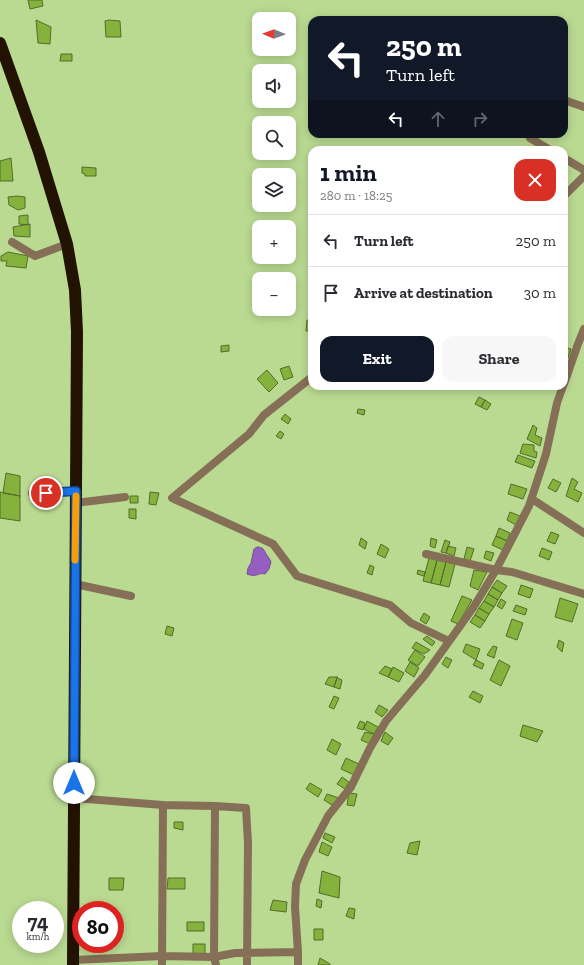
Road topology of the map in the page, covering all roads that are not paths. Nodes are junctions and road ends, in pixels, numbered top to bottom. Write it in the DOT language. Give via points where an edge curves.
graph roads {
  1 [pos="0,43"];
  2 [pos="568,101"];
  3 [pos="584,107"];
  4 [pos="530,138"];
  5 [pos="543,146"];
  6 [pos="568,160"];
  7 [pos="584,170"];
  8 [pos="584,176"];
  9 [pos="568,192"];
  10 [pos="12,242"];
  11 [pos="67,244"];
  12 [pos="584,329"];
  13 [pos="568,373"];
  14 [pos="308,380"];
  15 [pos="562,390"];
  16 [pos="32,493"];
  17 [pos="76,497"];
  18 [pos="125,497"];
  19 [pos="532,499"];
  20 [pos="584,533"];
  21 [pos="426,554"];
  22 [pos="496,570"];
  23 [pos="75,584"];
  24 [pos="584,594"];
  25 [pos="131,596"];
  26 [pos="449,641"];
  27 [pos="74,798"];
  28 [pos="163,806"];
  29 [pos="215,806"];
  30 [pos="298,952"];
  31 [pos="247,953"];
  32 [pos="162,956"];
  33 [pos="215,961"];
  34 [pos="73,962"];
  35 [pos="162,965"];
  36 [pos="247,965"];
  37 [pos="298,965"];
  1 -- 11 [label="highway" via="39,152"];
  2 -- 3 [label="street"];
  4 -- 5 [label="street"];
  6 -- 7 [label="street"];
  8 -- 9 [label="street"];
  10 -- 11 [label="street" via="35,256"];
  11 -- 17 [label="highway" via="76,290"];
  12 -- 13 [label="street"];
  14 -- 26 [label="street" via="264,415 249,434 172,498 272,544 297,576 390,605 411,623"];
  15 -- 19 [label="street"];
  16 -- 17 [label="street"];
  17 -- 18 [label="street"];
  17 -- 23 [label="highway"];
  19 -- 20 [label="street"];
  19 -- 22 [label="street"];
  21 -- 22 [label="street"];
  22 -- 24 [label="street" via="512,572"];
  22 -- 26 [label="street"];
  23 -- 25 [label="street"];
  23 -- 27 [label="highway"];
  26 -- 30 [label="street" via="425,675 386,721 351,787 328,816 305,860 296,884"];
  27 -- 28 [label="street"];
  27 -- 34 [label="highway"];
  28 -- 29 [label="street"];
  28 -- 32 [label="street"];
  29 -- 31 [label="street" via="246,808"];
  29 -- 33 [label="street"];
  30 -- 31 [label="street"];
  30 -- 37 [label="street"];
  31 -- 33 [label="street"];
  31 -- 36 [label="street"];
  32 -- 33 [label="street"];
  32 -- 34 [label="street"];
  32 -- 35 [label="street"];
}
